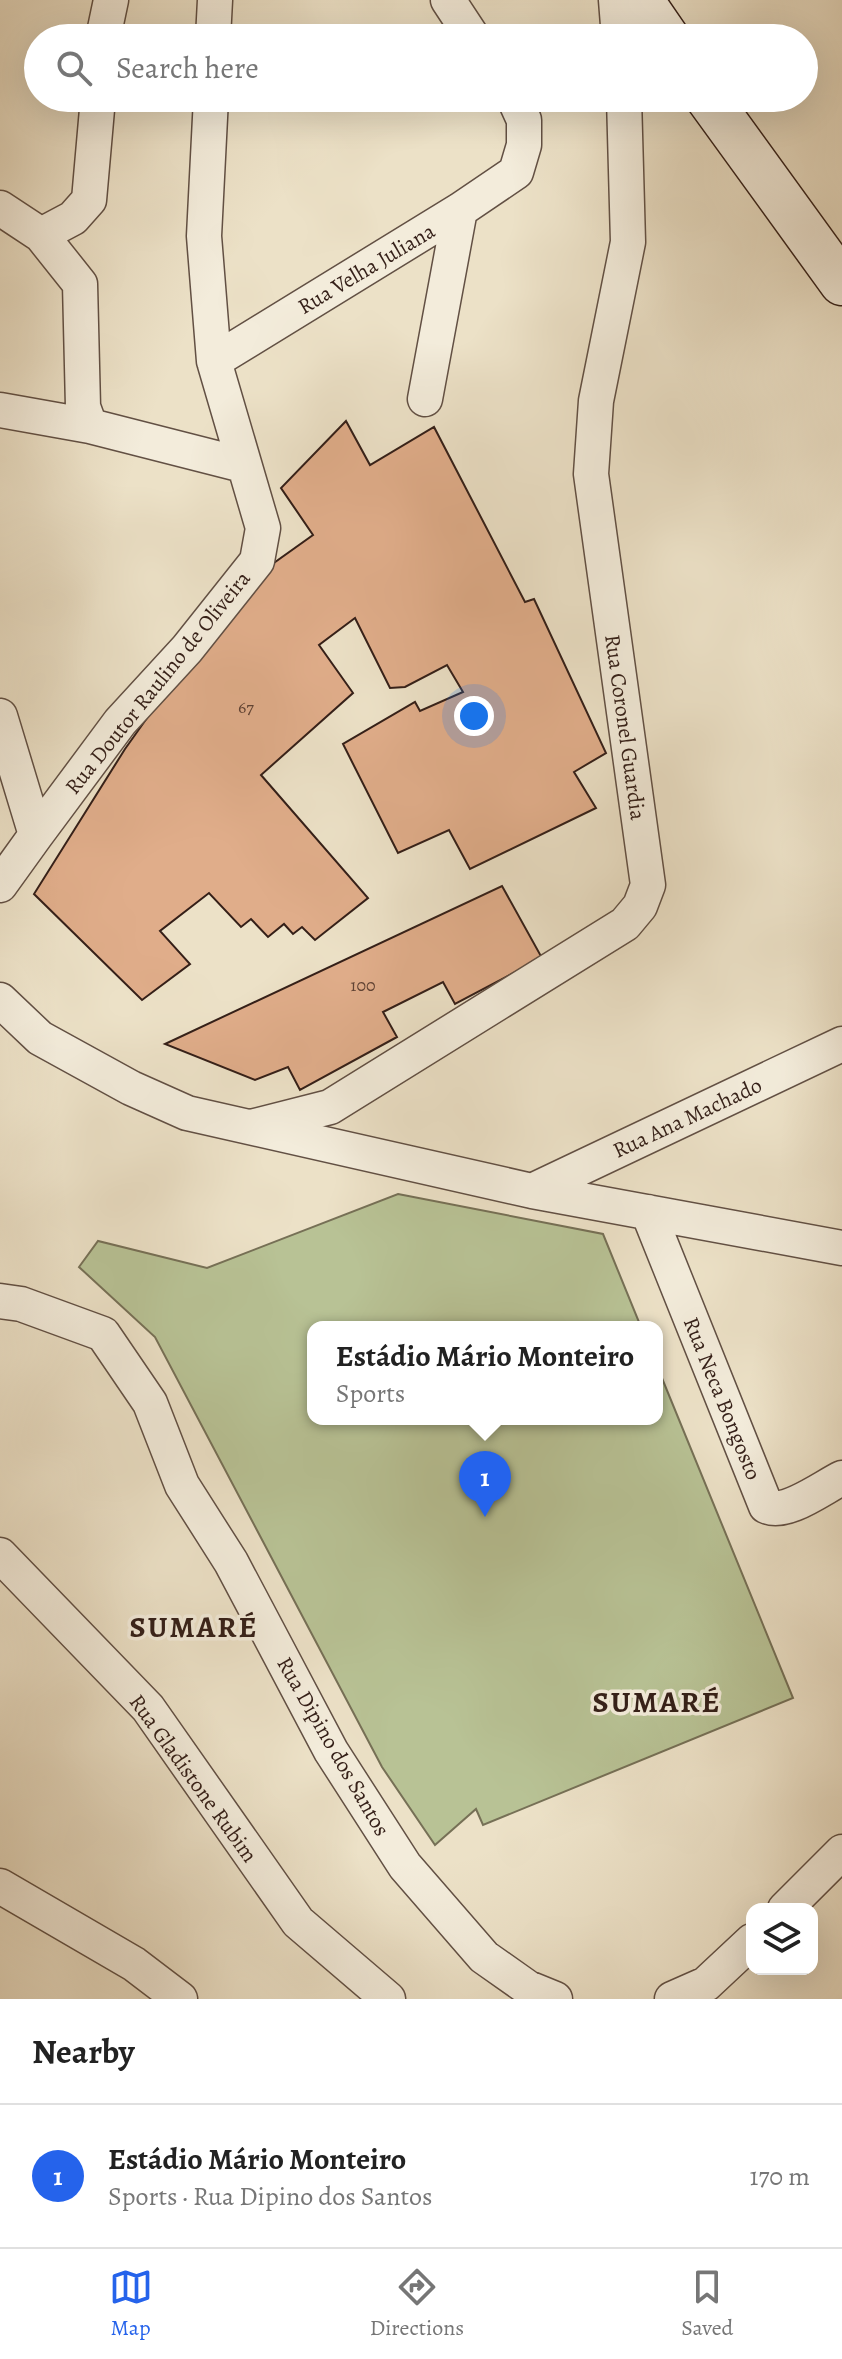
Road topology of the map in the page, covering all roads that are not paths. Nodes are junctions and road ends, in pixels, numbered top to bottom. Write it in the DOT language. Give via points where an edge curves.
graph roads {
  1 [pos="111,0"];
  2 [pos="215,0"];
  3 [pos="448,0"];
  4 [pos="616,0"];
  5 [pos="641,0"];
  6 [pos="106,24"];
  7 [pos="214,24"];
  8 [pos="464,24"];
  9 [pos="618,24"];
  10 [pos="657,24"];
  11 [pos="97,112"];
  12 [pos="210,112"];
  13 [pos="520,112"];
  14 [pos="624,112"];
  15 [pos="718,112"];
  16 [pos="0,208"];
  17 [pos="460,210"];
  18 [pos="41,235"];
  19 [pos="842,283"];
  20 [pos="214,361"];
  21 [pos="425,399"];
  22 [pos="0,410"];
  23 [pos="90,426"];
  24 [pos="243,465"];
  25 [pos="0,716"];
  26 [pos="36,835"];
  27 [pos="2,881"];
  28 [pos="0,1000"];
  29 [pos="842,1044"];
  30 [pos="251,1127"];
  31 [pos="532,1191"];
  32 [pos="648,1212"];
  33 [pos="841,1249"];
  34 [pos="0,1301"];
  35 [pos="842,1478"];
  36 [pos="0,1555"];
  37 [pos="842,1852"];
  38 [pos="0,1886"];
  39 [pos="791,1903"];
  40 [pos="746,1947"];
  41 [pos="180,1999"];
  42 [pos="388,1999"];
  43 [pos="555,1999"];
  44 [pos="672,1999"];
  1 -- 6 [label="street"];
  2 -- 7 [label="street"];
  3 -- 8 [label="street"];
  4 -- 9 [label="street"];
  5 -- 10 [label="main road"];
  11 -- 18 [label="street" via="89,200 73,218"];
  12 -- 20 [label="street, Rua Doutor Raulino de Oliveira" via="204,236"];
  13 -- 17 [label="street, Rua Velha Juliana" via="524,145 516,172"];
  14 -- 30 [label="street, Rua Coronel Guardia" via="628,242 596,401 591,474 648,885 625,924 390,1073 330,1107"];
  15 -- 19 [label="main road"];
  16 -- 18 [label="street"];
  17 -- 20 [label="street, Rua Velha Juliana"];
  17 -- 21 [label="street"];
  18 -- 23 [label="street" via="80,284 83,407"];
  20 -- 24 [label="street, Rua Doutor Raulino de Oliveira"];
  22 -- 23 [label="street"];
  23 -- 24 [label="street"];
  24 -- 26 [label="street, Rua Doutor Raulino de Oliveira" via="263,528 257,561 120,722"];
  25 -- 26 [label="street"];
  26 -- 27 [label="street, Rua Doutor Raulino de Oliveira"];
  28 -- 30 [label="street" via="40,1038 131,1088 187,1113"];
  29 -- 31 [label="street, Rua Ana Machado"];
  30 -- 31 [label="street"];
  31 -- 32 [label="street"];
  32 -- 33 [label="street"];
  32 -- 35 [label="street, Rua Neca Bongosto" via="766,1506 784,1508"];
  34 -- 43 [label="street, Rua Dipino dos Santos" via="103,1334 150,1403 182,1485 231,1562 331,1751 405,1866 484,1957 528,1988"];
  36 -- 42 [label="street, Rua Gladistone Rubim" via="148,1708 298,1922"];
  37 -- 39 [label="street"];
  38 -- 41 [label="street" via="134,1964"];
  40 -- 44 [label="street" via="706,1984"];
}
